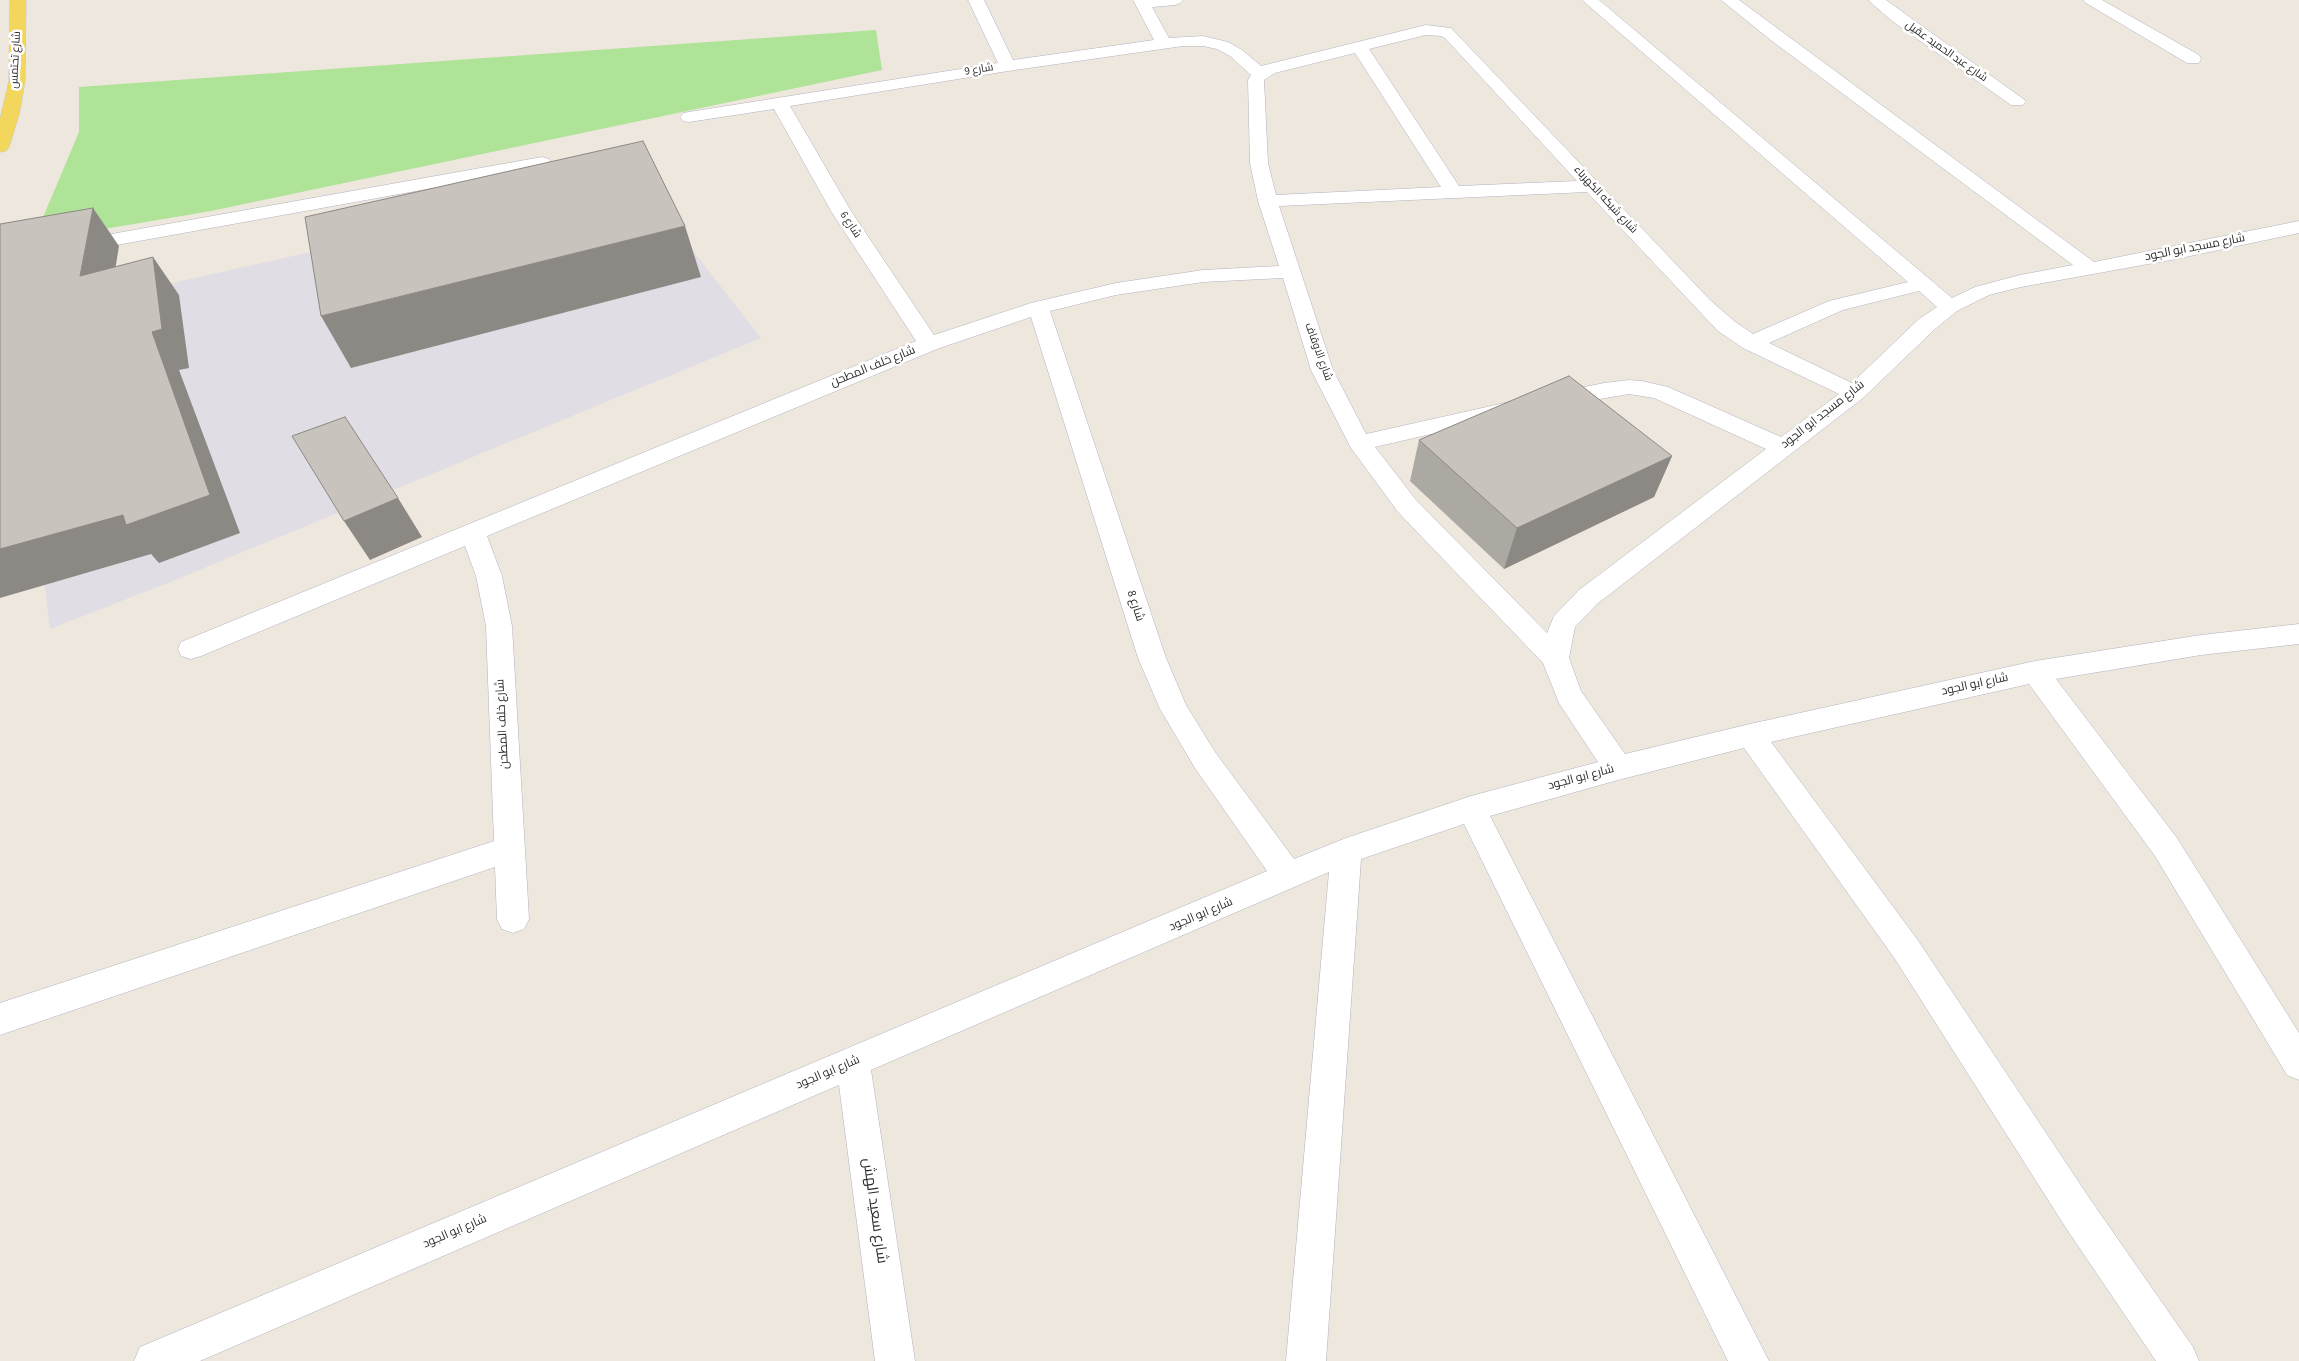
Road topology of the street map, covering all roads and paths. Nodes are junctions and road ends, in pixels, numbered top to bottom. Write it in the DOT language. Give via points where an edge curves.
graph roads {
  1 [pos="18,0"];
  2 [pos="976,0"];
  3 [pos="1175,0"];
  4 [pos="1590,0"];
  5 [pos="1729,0"];
  6 [pos="1876,0"];
  7 [pos="2091,0"];
  8 [pos="1142,2"];
  9 [pos="1164,44"];
  10 [pos="1359,46"];
  11 [pos="2193,59"];
  12 [pos="1008,66"];
  13 [pos="1260,74"];
  14 [pos="2017,101"];
  15 [pos="779,102"];
  16 [pos="690,117"];
  17 [pos="0,147"];
  18 [pos="542,163"];
  19 [pos="1591,186"];
  20 [pos="1453,192"];
  21 [pos="1268,201"];
  22 [pos="2299,227"];
  23 [pos="58,249"];
  24 [pos="2090,268"];
  25 [pos="1291,272"];
  26 [pos="1925,284"];
  27 [pos="1038,307"];
  28 [pos="1950,307"];
  29 [pos="1751,343"];
  30 [pos="929,344"];
  31 [pos="1855,393"];
  32 [pos="1359,443"];
  33 [pos="1782,447"];
  34 [pos="473,532"];
  35 [pos="2299,634"];
  36 [pos="191,649"];
  37 [pos="1555,658"];
  38 [pos="2036,672"];
  39 [pos="1750,735"];
  40 [pos="1618,768"];
  41 [pos="1471,809"];
  42 [pos="509,849"];
  43 [pos="1346,851"];
  44 [pos="1289,877"];
  45 [pos="513,919"];
  46 [pos="0,1019"];
  47 [pos="853,1062"];
  48 [pos="2299,1063"];
  49 [pos="154,1361"];
  50 [pos="895,1361"];
  51 [pos="1306,1361"];
  52 [pos="1749,1361"];
  53 [pos="2179,1361"];
  1 -- 17 [label="main road, شارع تحتمس" via="17,81"];
  2 -- 12 [label="street"];
  3 -- 8 [label="street"];
  4 -- 26 [label="street"];
  5 -- 24 [label="street"];
  6 -- 14 [label="street, شارع عبد الحميد عقيل"];
  7 -- 11 [label="street"];
  8 -- 9 [label="street"];
  9 -- 12 [label="street, شارع 9"];
  9 -- 13 [label="street, شارع 9" via="1204,41 1222,45"];
  10 -- 13 [label="street"];
  10 -- 19 [label="street, شارع شبكه الكهرباء" via="1426,30 1445,31"];
  10 -- 20 [label="street"];
  12 -- 15 [label="street, شارع 9"];
  13 -- 21 [label="street, شارع الاوقاف" via="1256,80 1259,163"];
  15 -- 16 [label="street, شارع 9"];
  15 -- 30 [label="street, شارع 6" via="841,211"];
  18 -- 23 [label="street"];
  19 -- 20 [label="street"];
  19 -- 29 [label="street, شارع شبكه الكهرباء" via="1703,304 1726,326"];
  20 -- 21 [label="street"];
  21 -- 25 [label="street, شارع الاوقاف"];
  22 -- 24 [label="street, شارع مسجد ابو الجود"];
  24 -- 28 [label="street, شارع مسجد ابو الجود" via="1982,291"];
  25 -- 27 [label="street, شارع خلف المطحن" via="1203,276 1116,289"];
  25 -- 32 [label="street, شارع الاوقاف" via="1322,370"];
  26 -- 28 [label="street"];
  26 -- 29 [label="street" via="1836,305"];
  27 -- 30 [label="street, شارع خلف المطحن"];
  27 -- 44 [label="street, شارع 8" via="1152,658 1174,709 1205,760"];
  28 -- 31 [label="street, شارع مسجد ابو الجود" via="1927,324"];
  29 -- 31 [label="street, شارع شبكه الكهرباء"];
  30 -- 34 [label="street, شارع خلف المطحن"];
  31 -- 33 [label="street, شارع مسجد ابو الجود"];
  32 -- 33 [label="street" via="1560,398 1629,387 1660,392"];
  32 -- 37 [label="street, شارع الاوقاف" via="1407,506"];
  33 -- 37 [label="street, شارع مسجد ابو الجود" via="1588,597 1563,623"];
  34 -- 36 [label="street, شارع خلف المطحن"];
  34 -- 42 [label="street, شارع خلف المطحن" via="488,576 498,626"];
  35 -- 38 [label="street, شارع ابو الجود"];
  37 -- 40 [label="street" via="1569,695"];
  38 -- 39 [label="street, شارع ابو الجود"];
  38 -- 48 [label="street" via="2166,847"];
  39 -- 40 [label="street, شارع ابو الجود"];
  39 -- 53 [label="street" via="1906,949"];
  40 -- 41 [label="street, شارع ابو الجود"];
  41 -- 43 [label="street, شارع ابو الجود"];
  41 -- 52 [label="street"];
  42 -- 45 [label="street, شارع خلف المطحن"];
  42 -- 46 [label="street"];
  43 -- 44 [label="street, شارع ابو الجود"];
  43 -- 51 [label="street"];
  44 -- 47 [label="street, شارع ابو الجود"];
  47 -- 49 [label="street, شارع ابو الجود"];
  47 -- 50 [label="street, شارع سعيد الهش"];
}
